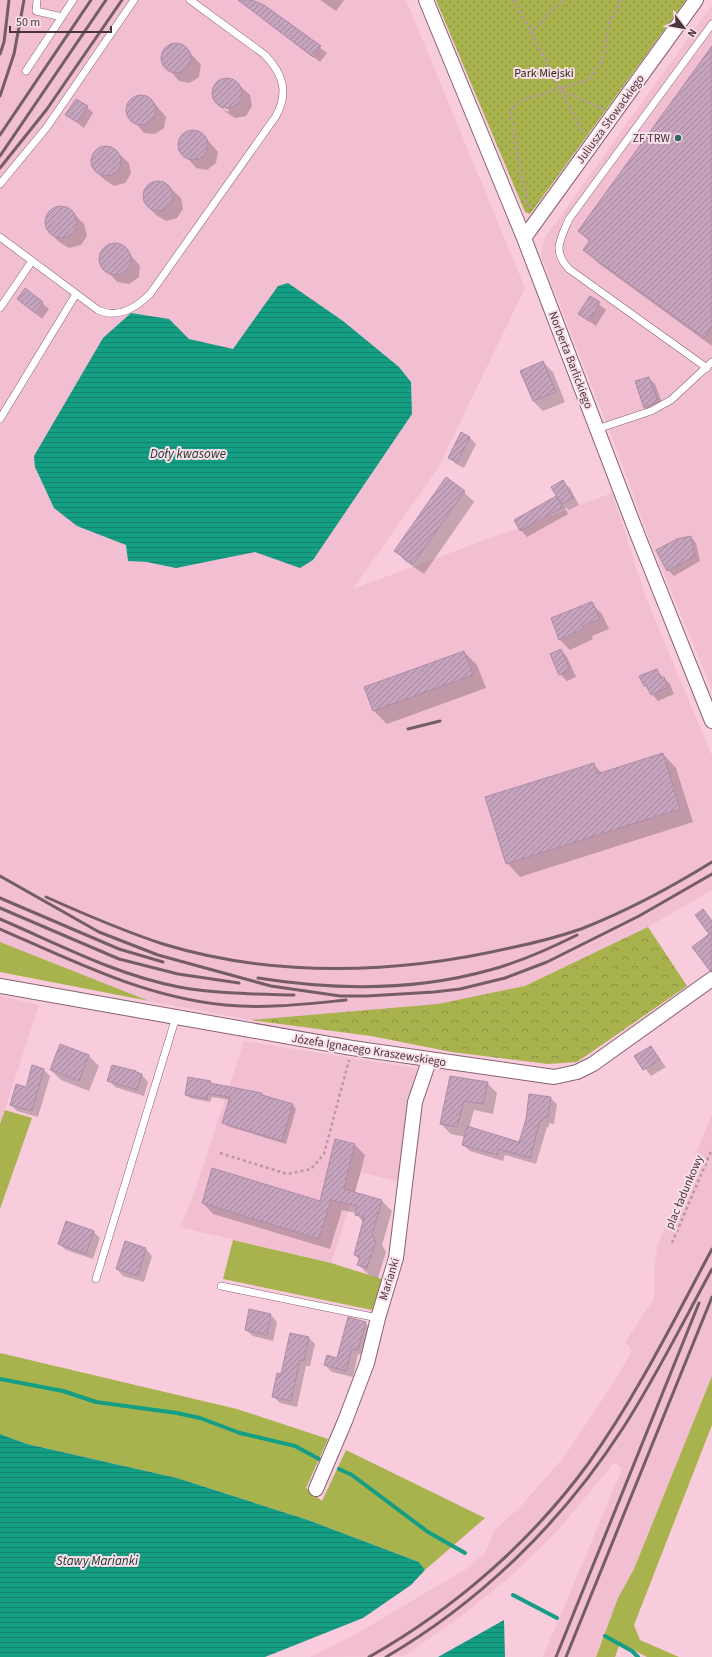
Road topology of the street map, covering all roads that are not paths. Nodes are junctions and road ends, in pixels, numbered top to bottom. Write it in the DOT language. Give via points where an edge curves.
graph roads {
  1 [pos="37,0"];
  2 [pos="73,0"];
  3 [pos="134,0"];
  4 [pos="190,0"];
  5 [pos="426,0"];
  6 [pos="696,0"];
  7 [pos="62,17"];
  8 [pos="712,24"];
  9 [pos="26,71"];
  10 [pos="0,184"];
  11 [pos="0,237"];
  12 [pos="524,238"];
  13 [pos="32,261"];
  14 [pos="76,294"];
  15 [pos="0,308"];
  16 [pos="712,362"];
  17 [pos="707,368"];
  18 [pos="0,419"];
  19 [pos="597,429"];
  20 [pos="711,715"];
  21 [pos="712,979"];
  22 [pos="0,986"];
  23 [pos="176,1017"];
  24 [pos="429,1061"];
  25 [pos="96,1279"];
  26 [pos="221,1286"];
  27 [pos="378,1318"];
  28 [pos="316,1489"];
  1 -- 7 [label="lane" via="36,11"];
  2 -- 7 [label="lane"];
  3 -- 10 [label="lane" via="47,127"];
  4 -- 14 [label="lane" via="266,55 274,64 283,85 282,105 144,300 125,311 106,314"];
  5 -- 12 [label="street, Norberta Barlickiego"];
  6 -- 12 [label="street, Juliusza Słowackiego"];
  7 -- 9 [label="lane"];
  8 -- 17 [label="lane" via="570,219 560,239 558,253 569,269"];
  11 -- 13 [label="lane"];
  12 -- 19 [label="street, Norberta Barlickiego"];
  13 -- 14 [label="lane"];
  13 -- 15 [label="lane"];
  14 -- 18 [label="lane"];
  16 -- 17 [label="lane"];
  17 -- 19 [label="lane" via="671,400 651,411"];
  19 -- 20 [label="street, Norberta Barlickiego"];
  21 -- 24 [label="street, Józefa Ignacego Kraszewskiego" via="600,1059 584,1069 569,1074 546,1077"];
  22 -- 23 [label="street, Józefa Ignacego Kraszewskiego"];
  23 -- 24 [label="street, Józefa Ignacego Kraszewskiego"];
  23 -- 25 [label="lane"];
  24 -- 27 [label="street, Marianki" via="415,1102 396,1258"];
  26 -- 27 [label="lane"];
  27 -- 28 [label="street, Marianki" via="367,1363"];
}
